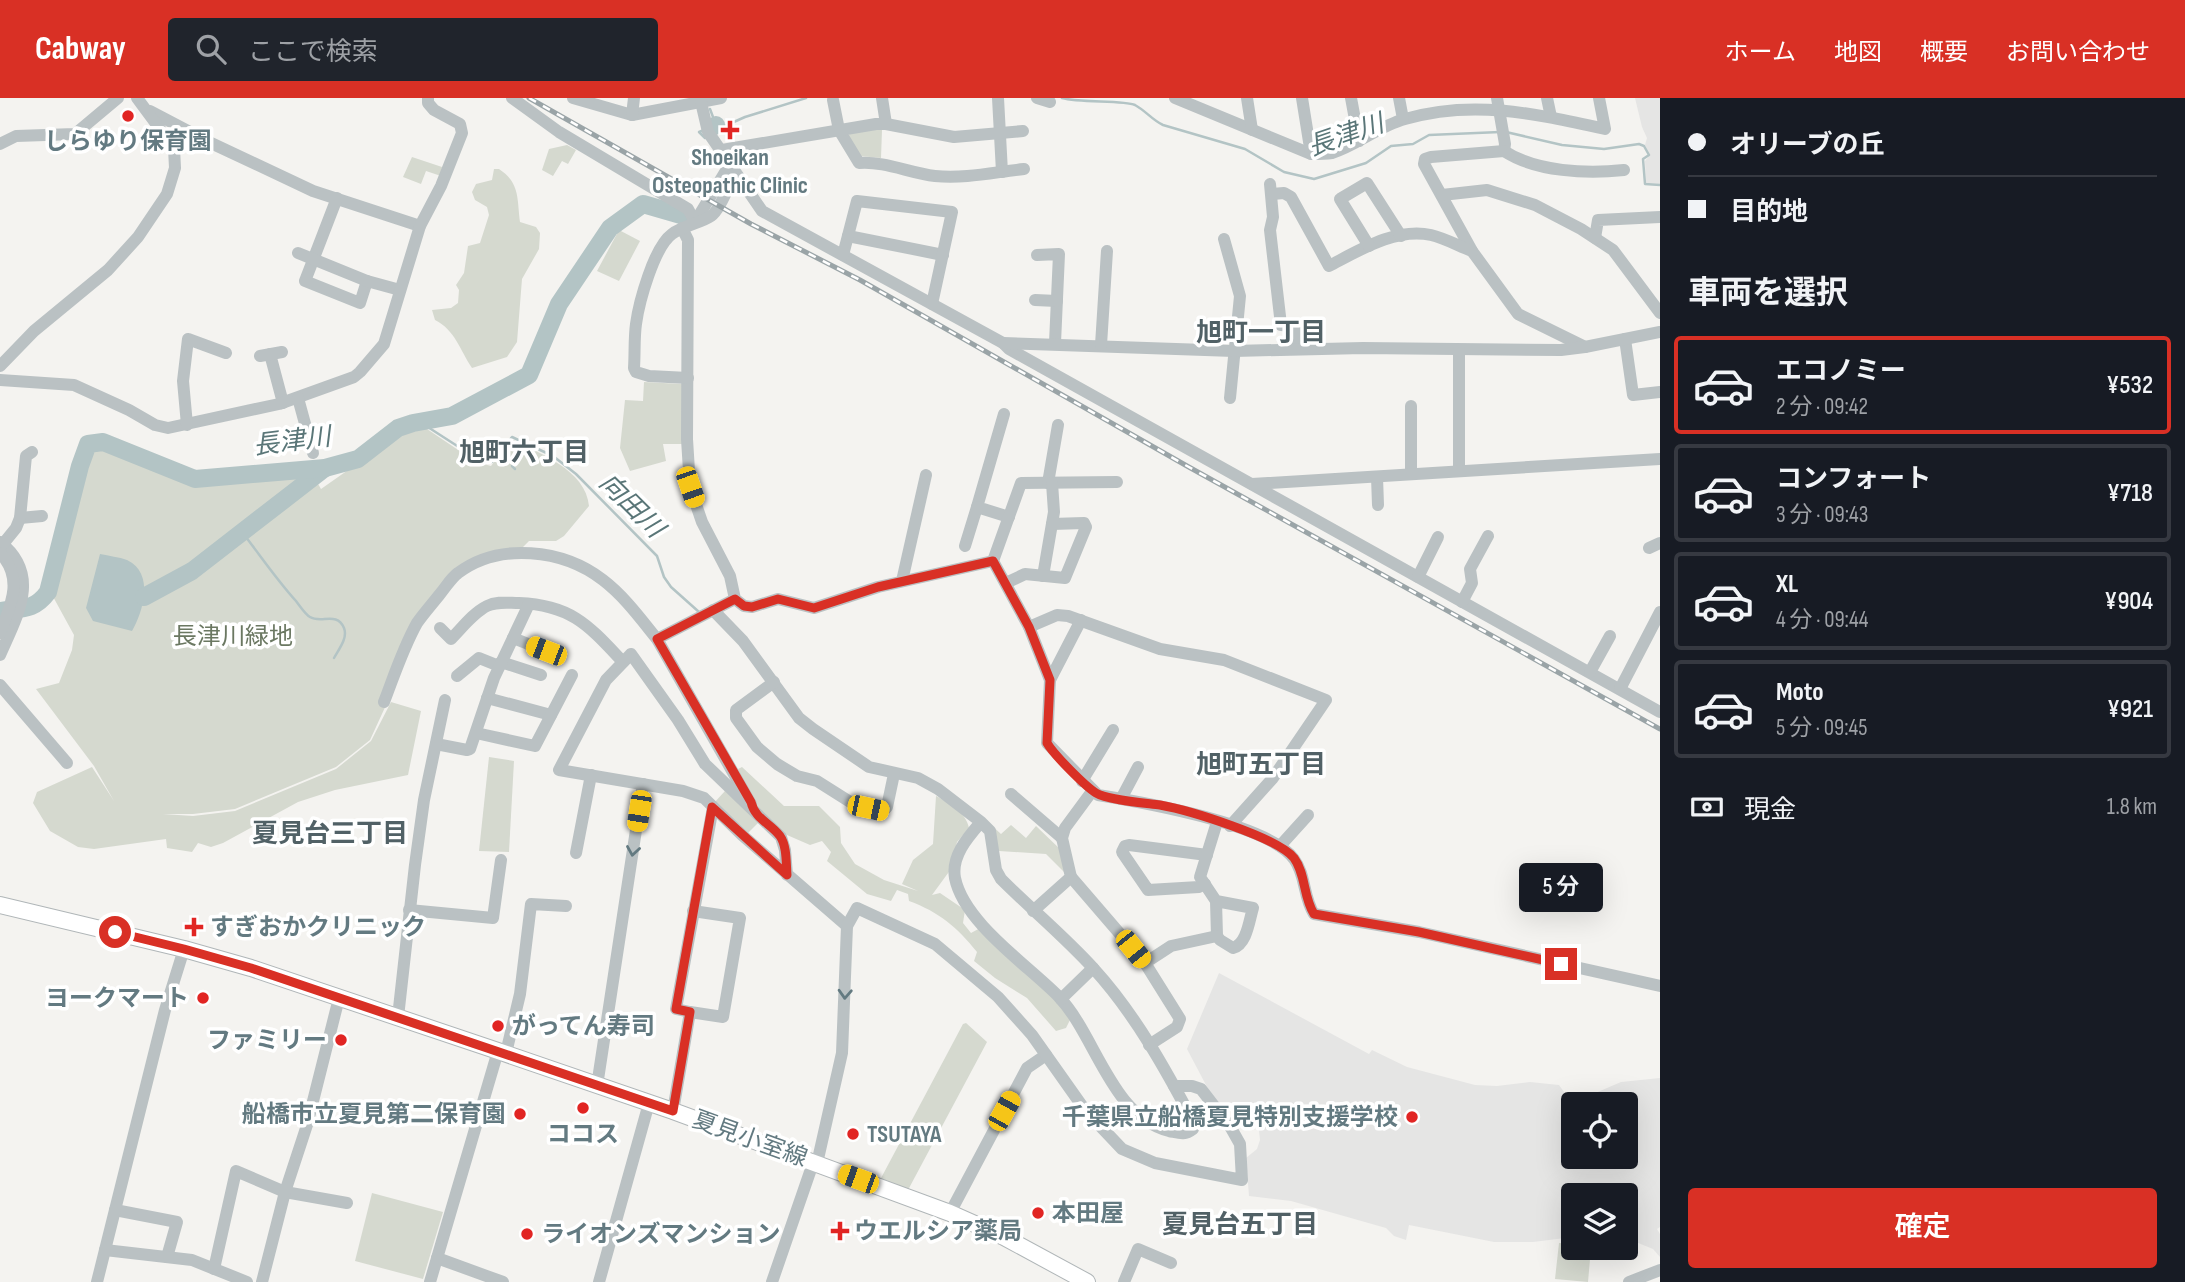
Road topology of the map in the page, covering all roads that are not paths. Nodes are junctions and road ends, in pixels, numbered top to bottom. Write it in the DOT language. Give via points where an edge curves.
graph roads {
  1 [pos="118,98"];
  2 [pos="428,98"];
  3 [pos="512,98"];
  4 [pos="573,98"];
  5 [pos="634,98"];
  6 [pos="882,98"];
  7 [pos="998,98"];
  8 [pos="1175,98"];
  9 [pos="1247,98"];
  10 [pos="1302,98"];
  11 [pos="1351,98"];
  12 [pos="1399,98"];
  13 [pos="1548,98"];
  14 [pos="1599,98"];
  15 [pos="703,100"];
  16 [pos="833,100"];
  17 [pos="141,102"];
  18 [pos="600,103"];
  19 [pos="1200,103"];
  20 [pos="1498,103"];
  21 [pos="1447,104"];
  22 [pos="632,115"];
  23 [pos="1551,117"];
  24 [pos="1403,119"];
  25 [pos="886,124"];
  26 [pos="839,130"];
  27 [pos="1252,130"];
  28 [pos="1023,131"];
  29 [pos="1001,133"];
  30 [pos="1359,141"];
  31 [pos="0,144"];
  32 [pos="722,150"];
  33 [pos="1504,151"];
  34 [pos="1311,154"];
  35 [pos="733,169"];
  36 [pos="1024,169"];
  37 [pos="1624,170"];
  38 [pos="1002,172"];
  39 [pos="1442,195"];
  40 [pos="337,198"];
  41 [pos="1660,217"];
  42 [pos="695,222"];
  43 [pos="420,226"];
  44 [pos="682,228"];
  45 [pos="848,236"];
  46 [pos="1401,236"];
  47 [pos="1594,237"];
  48 [pos="1224,239"];
  49 [pos="1369,246"];
  50 [pos="1107,251"];
  51 [pos="1472,251"];
  52 [pos="298,253"];
  53 [pos="943,255"];
  54 [pos="1037,255"];
  55 [pos="843,256"];
  56 [pos="313,260"];
  57 [pos="367,281"];
  58 [pos="400,290"];
  59 [pos="1035,300"];
  60 [pos="1057,301"];
  61 [pos="932,304"];
  62 [pos="1660,313"];
  63 [pos="1660,332"];
  64 [pos="1625,339"];
  65 [pos="1003,342"];
  66 [pos="1055,343"];
  67 [pos="1101,345"];
  68 [pos="1585,347"];
  69 [pos="1297,349"];
  70 [pos="1459,350"];
  71 [pos="1234,351"];
  72 [pos="226,353"];
  73 [pos="271,354"];
  74 [pos="0,366"];
  75 [pos="688,379"];
  76 [pos="0,380"];
  77 [pos="1660,392"];
  78 [pos="299,398"];
  79 [pos="1230,398"];
  80 [pos="283,403"];
  81 [pos="1410,407"];
  82 [pos="1004,414"];
  83 [pos="187,425"];
  84 [pos="1058,425"];
  85 [pos="32,452"];
  86 [pos="313,453"];
  87 [pos="1660,459"];
  88 [pos="1459,471"];
  89 [pos="1411,474"];
  90 [pos="926,475"];
  91 [pos="1377,477"];
  92 [pos="1117,482"];
  93 [pos="1050,483"];
  94 [pos="1250,484"];
  95 [pos="1378,505"];
  96 [pos="977,507"];
  97 [pos="43,516"];
  98 [pos="1009,517"];
  99 [pos="20,518"];
  100 [pos="1052,524"];
  101 [pos="1488,536"];
  102 [pos="1438,537"];
  103 [pos="1,546"];
  104 [pos="965,546"];
  105 [pos="993,561"];
  106 [pos="1043,576"];
  107 [pos="1418,577"];
  108 [pos="902,581"];
  109 [pos="1006,583"];
  110 [pos="735,599"];
  111 [pos="1462,602"];
  112 [pos="529,604"];
  113 [pos="15,608"];
  114 [pos="713,610"];
  115 [pos="1659,616"];
  116 [pos="1081,620"];
  117 [pos="1029,627"];
  118 [pos="440,628"];
  119 [pos="0,633"];
  120 [pos="1610,636"];
  121 [pos="513,638"];
  122 [pos="657,639"];
  123 [pos="546,651"];
  124 [pos="0,655"];
  125 [pos="623,662"];
  126 [pos="500,664"];
  127 [pos="1590,672"];
  128 [pos="541,675"];
  129 [pos="572,675"];
  130 [pos="457,676"];
  131 [pos="1050,680"];
  132 [pos="774,682"];
  133 [pos="0,685"];
  134 [pos="1620,689"];
  135 [pos="487,698"];
  136 [pos="445,700"];
  137 [pos="384,702"];
  138 [pos="1660,712"];
  139 [pos="551,715"];
  140 [pos="1113,730"];
  141 [pos="476,733"];
  142 [pos="436,744"];
  143 [pos="66,763"];
  144 [pos="1138,767"];
  145 [pos="894,774"];
  146 [pos="591,775"];
  147 [pos="1082,780"];
  148 [pos="643,784"];
  149 [pos="1093,790"];
  150 [pos="1011,794"];
  151 [pos="1121,799"];
  152 [pos="712,807"];
  153 [pos="753,811"];
  154 [pos="1308,815"];
  155 [pos="981,822"];
  156 [pos="1217,822"];
  157 [pos="1230,826"];
  158 [pos="1062,838"];
  159 [pos="1280,846"];
  160 [pos="576,853"];
  161 [pos="1207,855"];
  162 [pos="501,860"];
  163 [pos="787,875"];
  164 [pos="1071,877"];
  165 [pos="1205,884"];
  166 [pos="1216,901"];
  167 [pos="0,905"];
  168 [pos="566,906"];
  169 [pos="409,910"];
  170 [pos="694,911"];
  171 [pos="1033,911"];
  172 [pos="846,926"];
  173 [pos="1217,936"];
  174 [pos="184,949"];
  175 [pos="1145,963"];
  176 [pos="1093,968"];
  177 [pos="1660,986"];
  178 [pos="339,998"];
  179 [pos="1060,999"];
  180 [pos="690,1012"];
  181 [pos="398,1017"];
  182 [pos="1149,1045"];
  183 [pos="502,1052"];
  184 [pos="1046,1055"];
  185 [pos="597,1086"];
  186 [pos="1174,1086"];
  187 [pos="649,1103"];
  188 [pos="673,1111"];
  189 [pos="815,1163"];
  190 [pos="285,1192"];
  191 [pos="347,1203"];
  192 [pos="115,1210"];
  193 [pos="950,1213"];
  194 [pos="105,1250"];
  195 [pos="167,1257"];
  196 [pos="437,1258"];
  197 [pos="1171,1263"];
  198 [pos="214,1269"];
  199 [pos="1660,1270"];
  200 [pos="97,1282"];
  201 [pos="247,1282"];
  202 [pos="262,1282"];
  203 [pos="430,1282"];
  204 [pos="503,1282"];
  205 [pos="599,1282"];
  206 [pos="772,1282"];
  207 [pos="1087,1282"];
  208 [pos="1124,1282"];
  209 [pos="1629,1282"];
  1 -- 31 [label="street" via="75,134 16,136"];
  2 -- 43 [label="street" via="434,110 460,124 462,133"];
  3 -- 42 [label="street" via="559,132 688,209"];
  4 -- 18 [label="street"];
  5 -- 22 [label="street"];
  6 -- 25 [label="street"];
  7 -- 29 [label="street"];
  8 -- 19 [label="street"];
  9 -- 27 [label="street"];
  10 -- 34 [label="street"];
  11 -- 30 [label="street"];
  12 -- 24 [label="street"];
  13 -- 23 [label="street"];
  14 -- 23 [label="street" via="1605,129"];
  15 -- 22 [label="street"];
  15 -- 32 [label="street" via="708,132"];
  16 -- 26 [label="street"];
  17 -- 40 [label="street" via="211,143"];
  17 -- 74 [label="street" via="174,148 175,168 167,194 108,270 34,331"];
  18 -- 22 [label="street"];
  19 -- 27 [label="street"];
  20 -- 21 [label="street"];
  20 -- 23 [label="street"];
  20 -- 33 [label="street"];
  21 -- 24 [label="street"];
  24 -- 30 [label="street"];
  25 -- 26 [label="street"];
  25 -- 29 [label="street" via="954,137"];
  26 -- 32 [label="street"];
  26 -- 38 [label="street" via="859,163 932,176"];
  27 -- 34 [label="street"];
  28 -- 29 [label="street"];
  29 -- 38 [label="street"];
  30 -- 34 [label="street" via="1331,153"];
  32 -- 35 [label="street"];
  33 -- 37 [label="street" via="1559,170"];
  33 -- 39 [label="street" via="1425,159"];
  35 -- 42 [label="street"];
  35 -- 55 [label="street" via="762,211"];
  36 -- 38 [label="street"];
  39 -- 47 [label="street" via="1487,190 1535,205"];
  39 -- 51 [label="street"];
  40 -- 43 [label="street"];
  40 -- 56 [label="street"];
  41 -- 47 [label="street" via="1598,220"];
  42 -- 44 [label="street"];
  43 -- 58 [label="street"];
  44 -- 75 [label="street" via="688,240"];
  44 -- 75 [label="street" via="670,234 651,269 636,324 635,368 642,374"];
  45 -- 53 [label="street"];
  45 -- 53 [label="street" via="857,201 952,212"];
  45 -- 55 [label="street"];
  46 -- 49 [label="street"];
  46 -- 49 [label="street" via="1367,183 1340,200"];
  46 -- 51 [label="street" via="1433,235"];
  47 -- 62 [label="street" via="1613,250"];
  48 -- 71 [label="street" via="1240,296"];
  49 -- 69 [label="street" via="1328,266 1291,197 1271,189 1270,230 1281,325 1295,326"];
  50 -- 67 [label="street"];
  51 -- 68 [label="street" via="1518,314"];
  52 -- 56 [label="street"];
  53 -- 61 [label="street"];
  54 -- 60 [label="street" via="1059,254"];
  55 -- 61 [label="street"];
  56 -- 57 [label="street"];
  56 -- 57 [label="street" via="305,281 360,303"];
  57 -- 58 [label="street"];
  58 -- 78 [label="street" via="384,344 360,372"];
  59 -- 60 [label="street"];
  60 -- 66 [label="street"];
  61 -- 65 [label="street"];
  63 -- 64 [label="street"];
  64 -- 68 [label="street"];
  64 -- 77 [label="street" via="1633,395"];
  65 -- 66 [label="street"];
  65 -- 94 [label="street"];
  66 -- 67 [label="street"];
  67 -- 71 [label="street"];
  68 -- 70 [label="street"];
  69 -- 70 [label="street"];
  69 -- 71 [label="street"];
  70 -- 88 [label="street"];
  71 -- 79 [label="street"];
  72 -- 83 [label="street" via="188,339 183,381"];
  73 -- 80 [label="street"];
  75 -- 110 [label="street" via="690,487 730,576"];
  76 -- 83 [label="street" via="74,385 162,428"];
  78 -- 80 [label="street"];
  78 -- 86 [label="street"];
  80 -- 83 [label="street"];
  81 -- 89 [label="street"];
  82 -- 96 [label="street"];
  84 -- 93 [label="street"];
  85 -- 99 [label="street" via="26,456"];
  87 -- 88 [label="street"];
  88 -- 89 [label="street"];
  89 -- 91 [label="street"];
  90 -- 108 [label="street"];
  91 -- 94 [label="street"];
  91 -- 95 [label="street"];
  92 -- 93 [label="street"];
  93 -- 98 [label="street" via="1021,483"];
  93 -- 100 [label="street"];
  94 -- 107 [label="street"];
  96 -- 98 [label="street"];
  96 -- 104 [label="street"];
  97 -- 99 [label="street"];
  98 -- 105 [label="street"];
  99 -- 103 [label="street"];
  100 -- 106 [label="street"];
  100 -- 106 [label="street" via="1084,523 1086,527 1065,578"];
  101 -- 111 [label="street" via="1470,569 1472,583"];
  102 -- 107 [label="street"];
  103 -- 113 [label="street" via="19,566 23,588"];
  105 -- 108 [label="street"];
  105 -- 109 [label="street"];
  106 -- 109 [label="street" via="1025,574"];
  107 -- 111 [label="street"];
  108 -- 110 [label="street" via="814,608 778,599 752,607"];
  109 -- 117 [label="street"];
  110 -- 114 [label="street"];
  111 -- 127 [label="street"];
  112 -- 118 [label="street" via="490,604 451,639"];
  112 -- 121 [label="street"];
  112 -- 125 [label="street" via="557,609 583,621"];
  113 -- 119 [label="street"];
  113 -- 124 [label="street"];
  114 -- 122 [label="street"];
  114 -- 132 [label="street"];
  115 -- 134 [label="street"];
  116 -- 117 [label="street" via="1057,615"];
  116 -- 131 [label="street"];
  116 -- 157 [label="street" via="1160,649 1224,660 1326,700 1273,778"];
  117 -- 131 [label="street"];
  120 -- 127 [label="street"];
  121 -- 123 [label="street"];
  121 -- 126 [label="street"];
  122 -- 137 [label="street" via="603,579 582,566 559,557 526,553 483,559 457,574 424,614"];
  122 -- 153 [label="street"];
  125 -- 146 [label="street" via="606,680 559,770"];
  125 -- 153 [label="street" via="631,654 705,764"];
  126 -- 128 [label="street"];
  126 -- 130 [label="street" via="479,658"];
  126 -- 135 [label="street"];
  127 -- 134 [label="street"];
  129 -- 139 [label="street"];
  131 -- 147 [label="street" via="1047,743"];
  132 -- 145 [label="street" via="799,718 813,729 869,767"];
  132 -- 145 [label="street" via="736,710 736,718 757,747 777,764 817,781 855,805 883,811"];
  133 -- 143 [label="street"];
  134 -- 138 [label="street"];
  135 -- 139 [label="street"];
  135 -- 141 [label="street"];
  136 -- 142 [label="street"];
  139 -- 141 [label="street" via="535,746"];
  140 -- 147 [label="street"];
  141 -- 142 [label="street" via="467,750"];
  142 -- 169 [label="street"];
  144 -- 151 [label="street"];
  145 -- 155 [label="street" via="918,778 938,789"];
  146 -- 148 [label="street"];
  146 -- 160 [label="street"];
  147 -- 149 [label="street"];
  148 -- 152 [label="street" via="704,798"];
  148 -- 185 [label="street, one-way"];
  149 -- 151 [label="street"];
  149 -- 158 [label="street"];
  150 -- 158 [label="street"];
  151 -- 156 [label="street"];
  152 -- 163 [label="street"];
  152 -- 170 [label="street"];
  153 -- 163 [label="street" via="781,837"];
  154 -- 159 [label="street"];
  155 -- 171 [label="street" via="990,831 1001,879"];
  155 -- 179 [label="street" via="962,844 954,871 956,881 1002,947"];
  156 -- 157 [label="street"];
  156 -- 161 [label="street"];
  157 -- 159 [label="street"];
  158 -- 164 [label="street"];
  159 -- 177 [label="street" via="1294,859 1314,914 1419,932"];
  161 -- 165 [label="street" via="1200,877"];
  161 -- 165 [label="street" via="1129,845 1122,852 1148,890"];
  162 -- 169 [label="street" via="493,918"];
  163 -- 172 [label="street"];
  164 -- 171 [label="street"];
  164 -- 175 [label="street"];
  165 -- 166 [label="street"];
  166 -- 173 [label="street"];
  166 -- 173 [label="street" via="1253,908 1238,947"];
  167 -- 174 [label="main road, 夏見小室線"];
  168 -- 183 [label="street" via="531,904 520,994"];
  169 -- 181 [label="street"];
  170 -- 180 [label="street" via="676,1009"];
  170 -- 180 [label="street" via="740,918 723,1017"];
  171 -- 176 [label="street"];
  172 -- 184 [label="street" via="858,908 935,944 1017,1015"];
  172 -- 189 [label="street, one-way" via="842,1054"];
  173 -- 175 [label="street" via="1171,946"];
  174 -- 178 [label="main road, 夏見小室線"];
  174 -- 192 [label="street"];
  175 -- 182 [label="street" via="1180,1019 1177,1027"];
  176 -- 179 [label="street"];
  176 -- 182 [label="street"];
  178 -- 181 [label="main road, 夏見小室線"];
  178 -- 190 [label="street"];
  179 -- 186 [label="street" via="1125,1100 1145,1120 1184,1135 1194,1123"];
  180 -- 188 [label="street"];
  181 -- 183 [label="main road, 夏見小室線"];
  182 -- 186 [label="street"];
  183 -- 185 [label="main road, 夏見小室線"];
  183 -- 196 [label="street"];
  184 -- 186 [label="street" via="1085,1110 1122,1149 1155,1163 1242,1180 1240,1144 1231,1128 1201,1089"];
  184 -- 193 [label="street" via="1027,1068"];
  185 -- 187 [label="main road, 夏見小室線"];
  187 -- 188 [label="main road, 夏見小室線"];
  187 -- 205 [label="street"];
  188 -- 189 [label="main road, 夏見小室線"];
  189 -- 193 [label="main road, 夏見小室線"];
  189 -- 206 [label="street"];
  190 -- 191 [label="street"];
  190 -- 198 [label="street" via="236,1171"];
  190 -- 202 [label="street"];
  192 -- 194 [label="street"];
  192 -- 195 [label="street" via="177,1222"];
  193 -- 207 [label="main road, 夏見小室線"];
  194 -- 195 [label="street"];
  194 -- 200 [label="street"];
  195 -- 198 [label="street"];
  196 -- 203 [label="street"];
  196 -- 204 [label="street"];
  197 -- 208 [label="street" via="1138,1249"];
  198 -- 201 [label="street"];
  199 -- 209 [label="street"];
}
